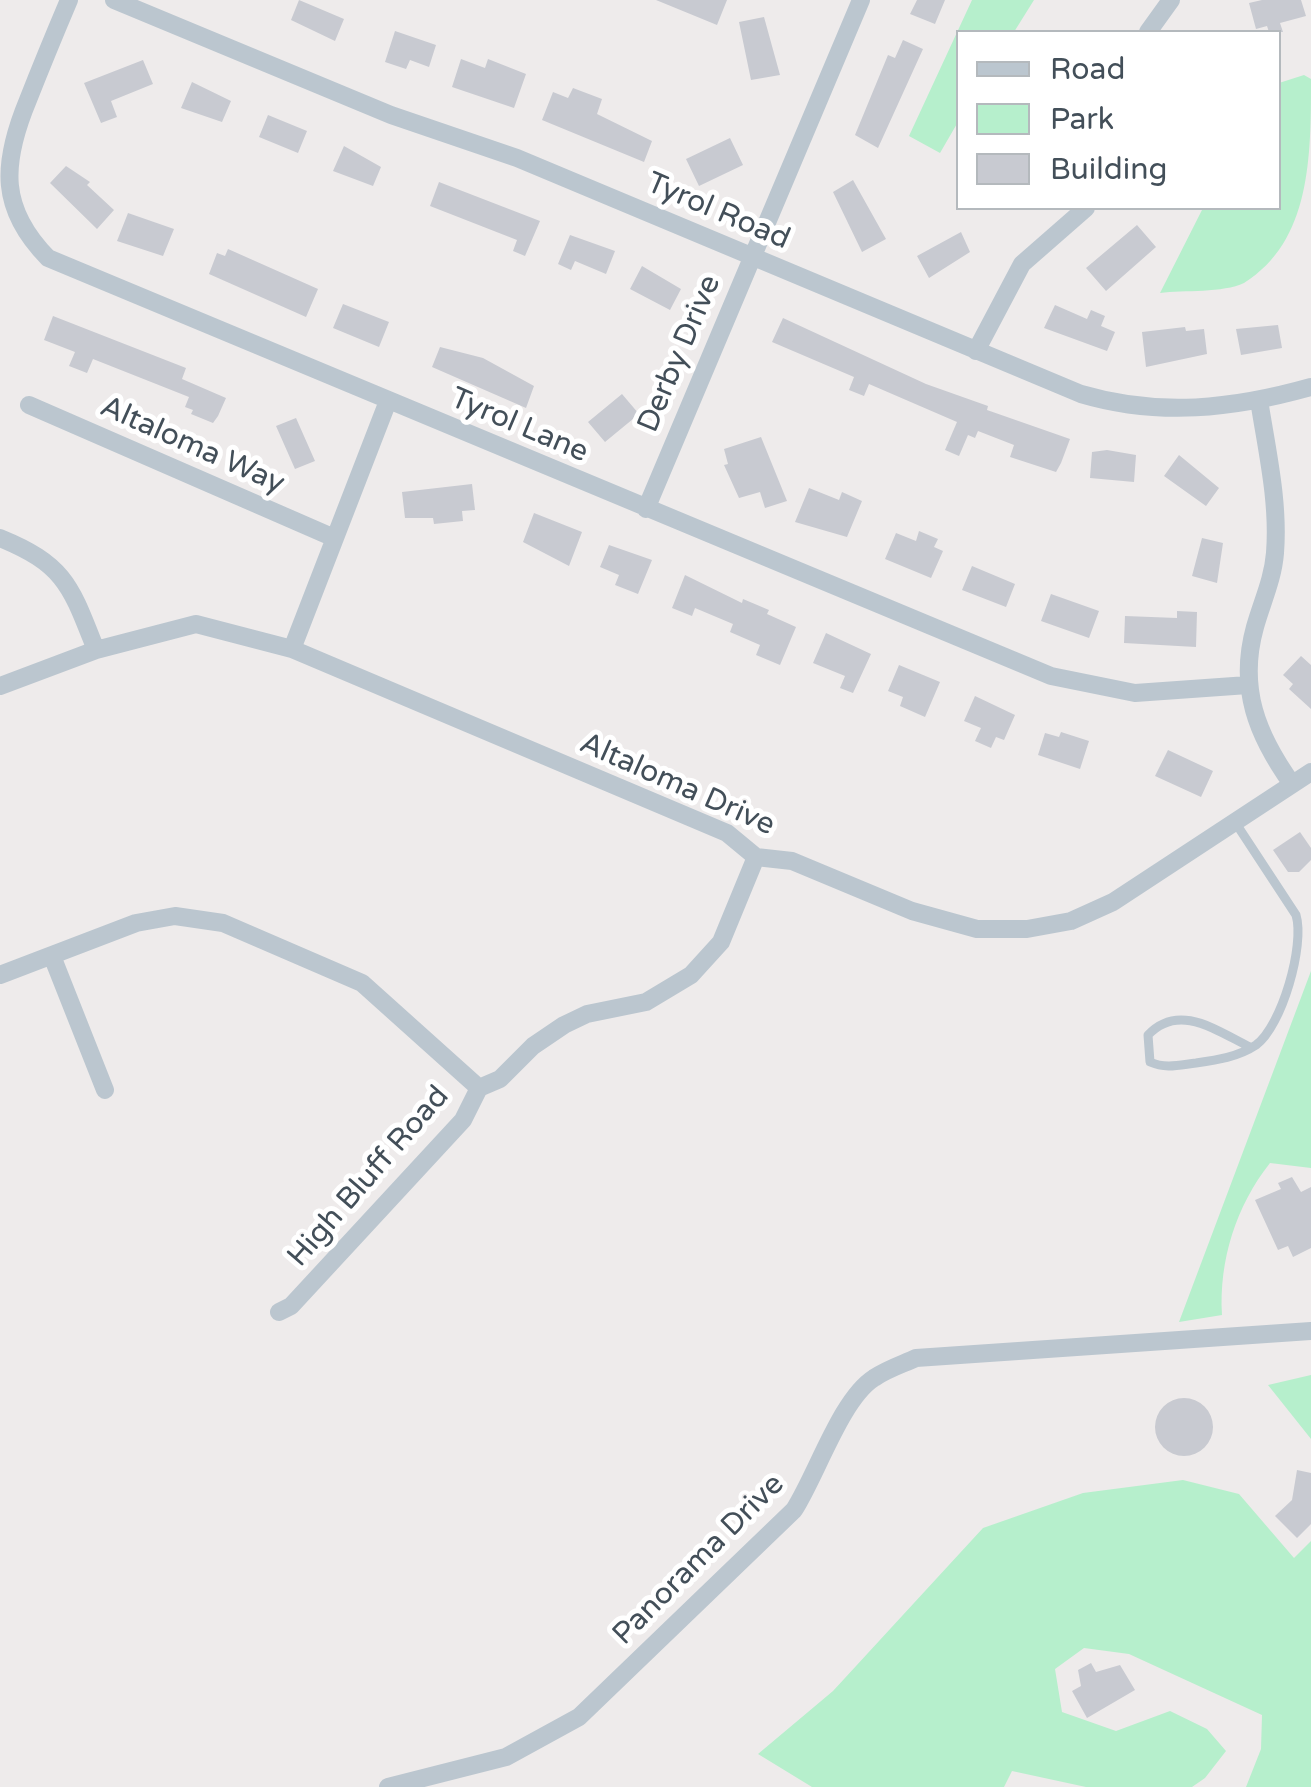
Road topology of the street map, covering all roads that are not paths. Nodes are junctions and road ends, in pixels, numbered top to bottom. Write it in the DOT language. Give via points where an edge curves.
graph roads {
  1 [pos="69,0"];
  2 [pos="114,0"];
  3 [pos="1171,0"];
  4 [pos="855,2"];
  5 [pos="1149,30"];
  6 [pos="1084,210"];
  7 [pos="751,256"];
  8 [pos="976,350"];
  9 [pos="1311,386"];
  10 [pos="1259,400"];
  11 [pos="388,402"];
  12 [pos="29,405"];
  13 [pos="646,508"];
  14 [pos="0,538"];
  15 [pos="332,538"];
  16 [pos="292,649"];
  17 [pos="96,650"];
  18 [pos="1248,685"];
  19 [pos="0,686"];
  20 [pos="1311,772"];
  21 [pos="1292,784"];
  22 [pos="1235,822"];
  23 [pos="756,857"];
  24 [pos="52,956"];
  25 [pos="0,974"];
  26 [pos="1250,1047"];
  27 [pos="479,1088"];
  28 [pos="105,1090"];
  29 [pos="279,1312"];
  30 [pos="1311,1331"];
  31 [pos="388,1787"];
  1 -- 11 [label="street, Tyrol Lane" via="4,165 4,195 24,237 64,267"];
  2 -- 7 [label="street, Tyrol Road"];
  3 -- 5 [label="street"];
  4 -- 7 [label="street, Derby Drive"];
  6 -- 8 [label="street" via="1022,264"];
  7 -- 8 [label="street, Tyrol Road"];
  7 -- 13 [label="street, Derby Drive"];
  8 -- 10 [label="street, Tyrol Road" via="1081,394 1140,409"];
  9 -- 10 [label="street, Tyrol Road"];
  10 -- 18 [label="street" via="1276,528 1272,576 1250,645"];
  11 -- 13 [label="street, Tyrol Lane"];
  11 -- 15 [label="street"];
  12 -- 15 [label="street, Altaloma Way"];
  13 -- 18 [label="street, Tyrol Lane" via="1081,685 1160,693"];
  14 -- 17 [label="street" via="38,554 71,586"];
  15 -- 16 [label="street"];
  16 -- 17 [label="street, Altaloma Drive" via="196,624"];
  16 -- 23 [label="street, Altaloma Drive" via="727,833"];
  17 -- 19 [label="street, Altaloma Drive"];
  18 -- 21 [label="street" via="1257,725"];
  20 -- 21 [label="street, Altaloma Drive"];
  21 -- 22 [label="street, Altaloma Drive"];
  22 -- 23 [label="street, Altaloma Drive" via="1113,902 1070,921 1027,929 976,929 912,911 792,860"];
  22 -- 26 [label="lane" via="1302,932 1270,1030"];
  23 -- 27 [label="street, High Bluff Road" via="721,942 691,976 646,1002 564,1025 500,1079"];
  24 -- 25 [label="street"];
  24 -- 27 [label="street" via="136,923 175,916 223,923 362,983"];
  24 -- 28 [label="street"];
  26 -- 26 [label="lane" via="1218,1060 1164,1068 1150,1062 1148,1035 1173,1018 1189,1019"];
  27 -- 29 [label="street, High Bluff Road" via="463,1120"];
  30 -- 31 [label="street, Panorama Drive" via="916,1358 871,1379 842,1413 817,1475 794,1510 579,1717 506,1757"];
}
